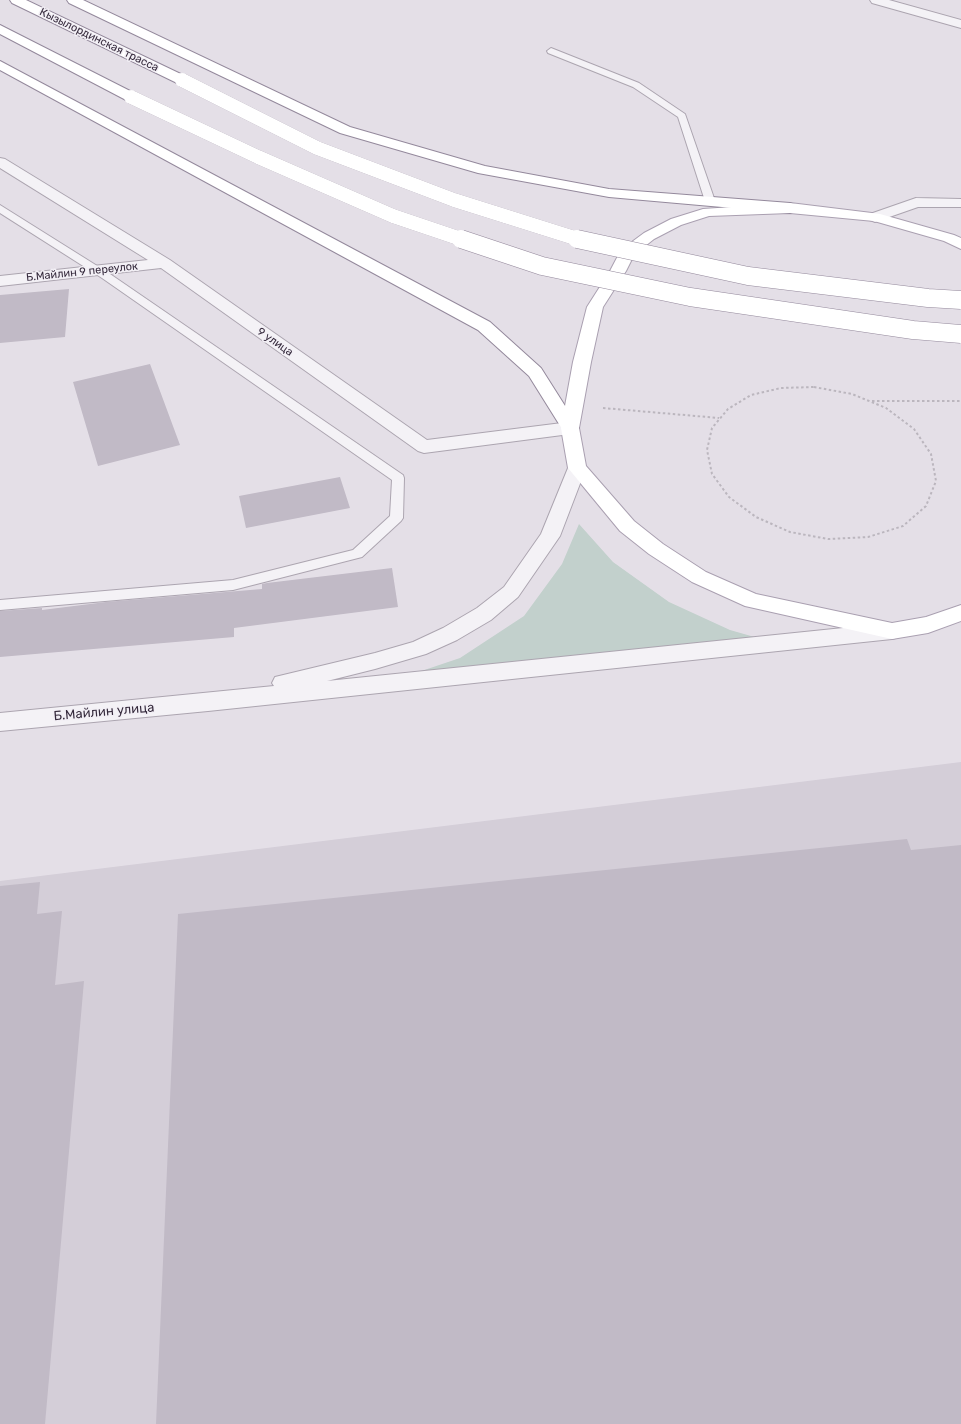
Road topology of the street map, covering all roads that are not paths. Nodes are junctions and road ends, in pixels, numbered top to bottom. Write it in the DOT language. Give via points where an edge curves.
graph roads {
  1 [pos="16,0"];
  2 [pos="73,0"];
  3 [pos="876,0"];
  4 [pos="961,24"];
  5 [pos="0,29"];
  6 [pos="551,51"];
  7 [pos="0,65"];
  8 [pos="0,162"];
  9 [pos="710,201"];
  10 [pos="961,203"];
  11 [pos="0,208"];
  12 [pos="790,208"];
  13 [pos="875,217"];
  14 [pos="961,244"];
  15 [pos="164,263"];
  16 [pos="97,270"];
  17 [pos="0,281"];
  18 [pos="961,300"];
  19 [pos="961,334"];
  20 [pos="570,428"];
  21 [pos="577,468"];
  22 [pos="0,605"];
  23 [pos="961,613"];
  24 [pos="928,625"];
  25 [pos="961,627"];
  26 [pos="892,631"];
  27 [pos="208,702"];
  28 [pos="0,722"];
  1 -- 18 [label="main road, Кызылординская трасса, bridge" via="317,148 454,200 581,240 748,276"];
  2 -- 9 [label="main road" via="345,130 483,170 609,193"];
  3 -- 4 [label="street"];
  5 -- 19 [label="main road, bridge" via="131,97 258,157 393,216 542,266 690,297 913,330"];
  6 -- 9 [label="lane" via="636,85 682,116"];
  7 -- 20 [label="main road" via="484,326 535,372"];
  8 -- 15 [label="street, 9 улица"];
  9 -- 12 [label="main road"];
  10 -- 13 [label="street" via="916,202"];
  11 -- 16 [label="lane"];
  12 -- 13 [label="main road"];
  12 -- 20 [label="main road" via="708,212 676,222 649,236 627,253 594,307"];
  13 -- 14 [label="main road" via="949,238"];
  15 -- 16 [label="street, Б.Майлин 9 переулок"];
  15 -- 20 [label="street, 9 улица" via="424,447"];
  16 -- 17 [label="street, Б.Майлин 9 переулок"];
  16 -- 22 [label="lane" via="398,478 396,518 357,554 233,585"];
  20 -- 21 [label="main road"];
  21 -- 26 [label="main road" via="627,526 656,549 699,577 752,600"];
  21 -- 27 [label="street" via="550,536 511,592 484,614 419,648"];
  23 -- 24 [label="main road"];
  24 -- 25 [label="main road"];
  24 -- 26 [label="main road"];
  26 -- 27 [label="street"];
  27 -- 28 [label="street, Б.Майлин улица"];
}
